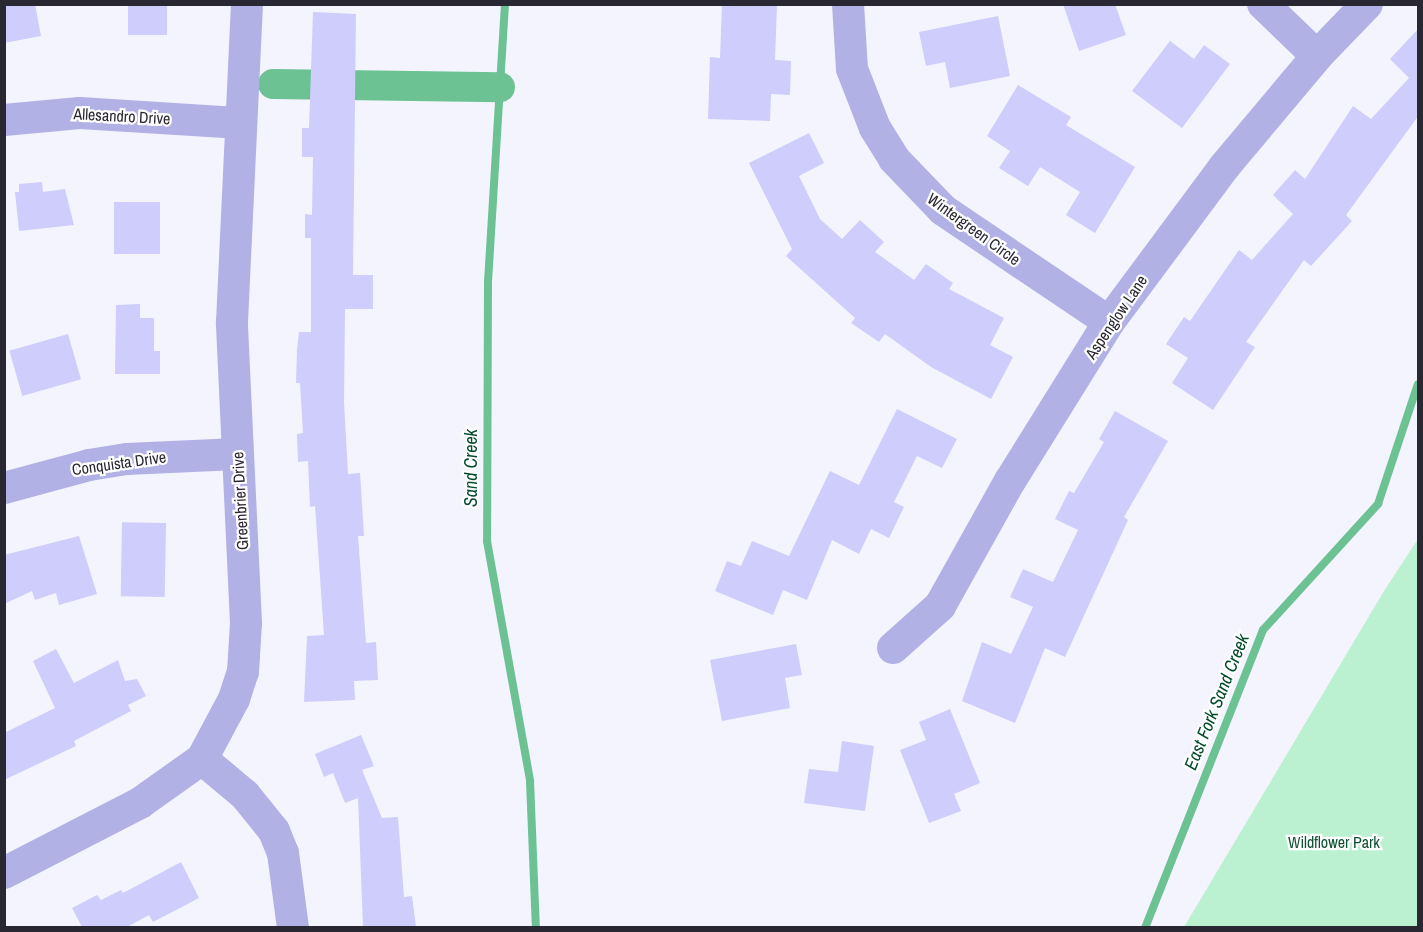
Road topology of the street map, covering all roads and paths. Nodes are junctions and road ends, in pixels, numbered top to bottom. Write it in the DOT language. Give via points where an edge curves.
graph roads {
  1 [pos="246,4"];
  2 [pos="848,4"];
  3 [pos="1263,4"];
  4 [pos="1367,4"];
  5 [pos="1317,56"];
  6 [pos="4,120"];
  7 [pos="241,123"];
  8 [pos="1109,322"];
  9 [pos="237,454"];
  10 [pos="4,488"];
  11 [pos="893,648"];
  12 [pos="202,759"];
  13 [pos="4,873"];
  14 [pos="293,927"];
  1 -- 7 [label="street, Greenbrier Drive"];
  2 -- 8 [label="street, Wintergreen Circle" via="852,69 862,100 902,168 943,210"];
  3 -- 5 [label="street"];
  4 -- 5 [label="street, Aspenglow Lane"];
  5 -- 8 [label="street, Aspenglow Lane" via="1224,166"];
  6 -- 7 [label="street, Allesandro Drive" via="80,113"];
  7 -- 9 [label="street, Greenbrier Drive" via="232,322"];
  8 -- 11 [label="street, Aspenglow Lane" via="1010,482 940,606"];
  9 -- 10 [label="street, Conquista Drive" via="127,459"];
  9 -- 12 [label="street, Greenbrier Drive" via="246,648 234,699"];
  12 -- 13 [label="street, Greenbrier Drive" via="140,802"];
  12 -- 14 [label="street" via="245,795 274,831 283,853"];
}
